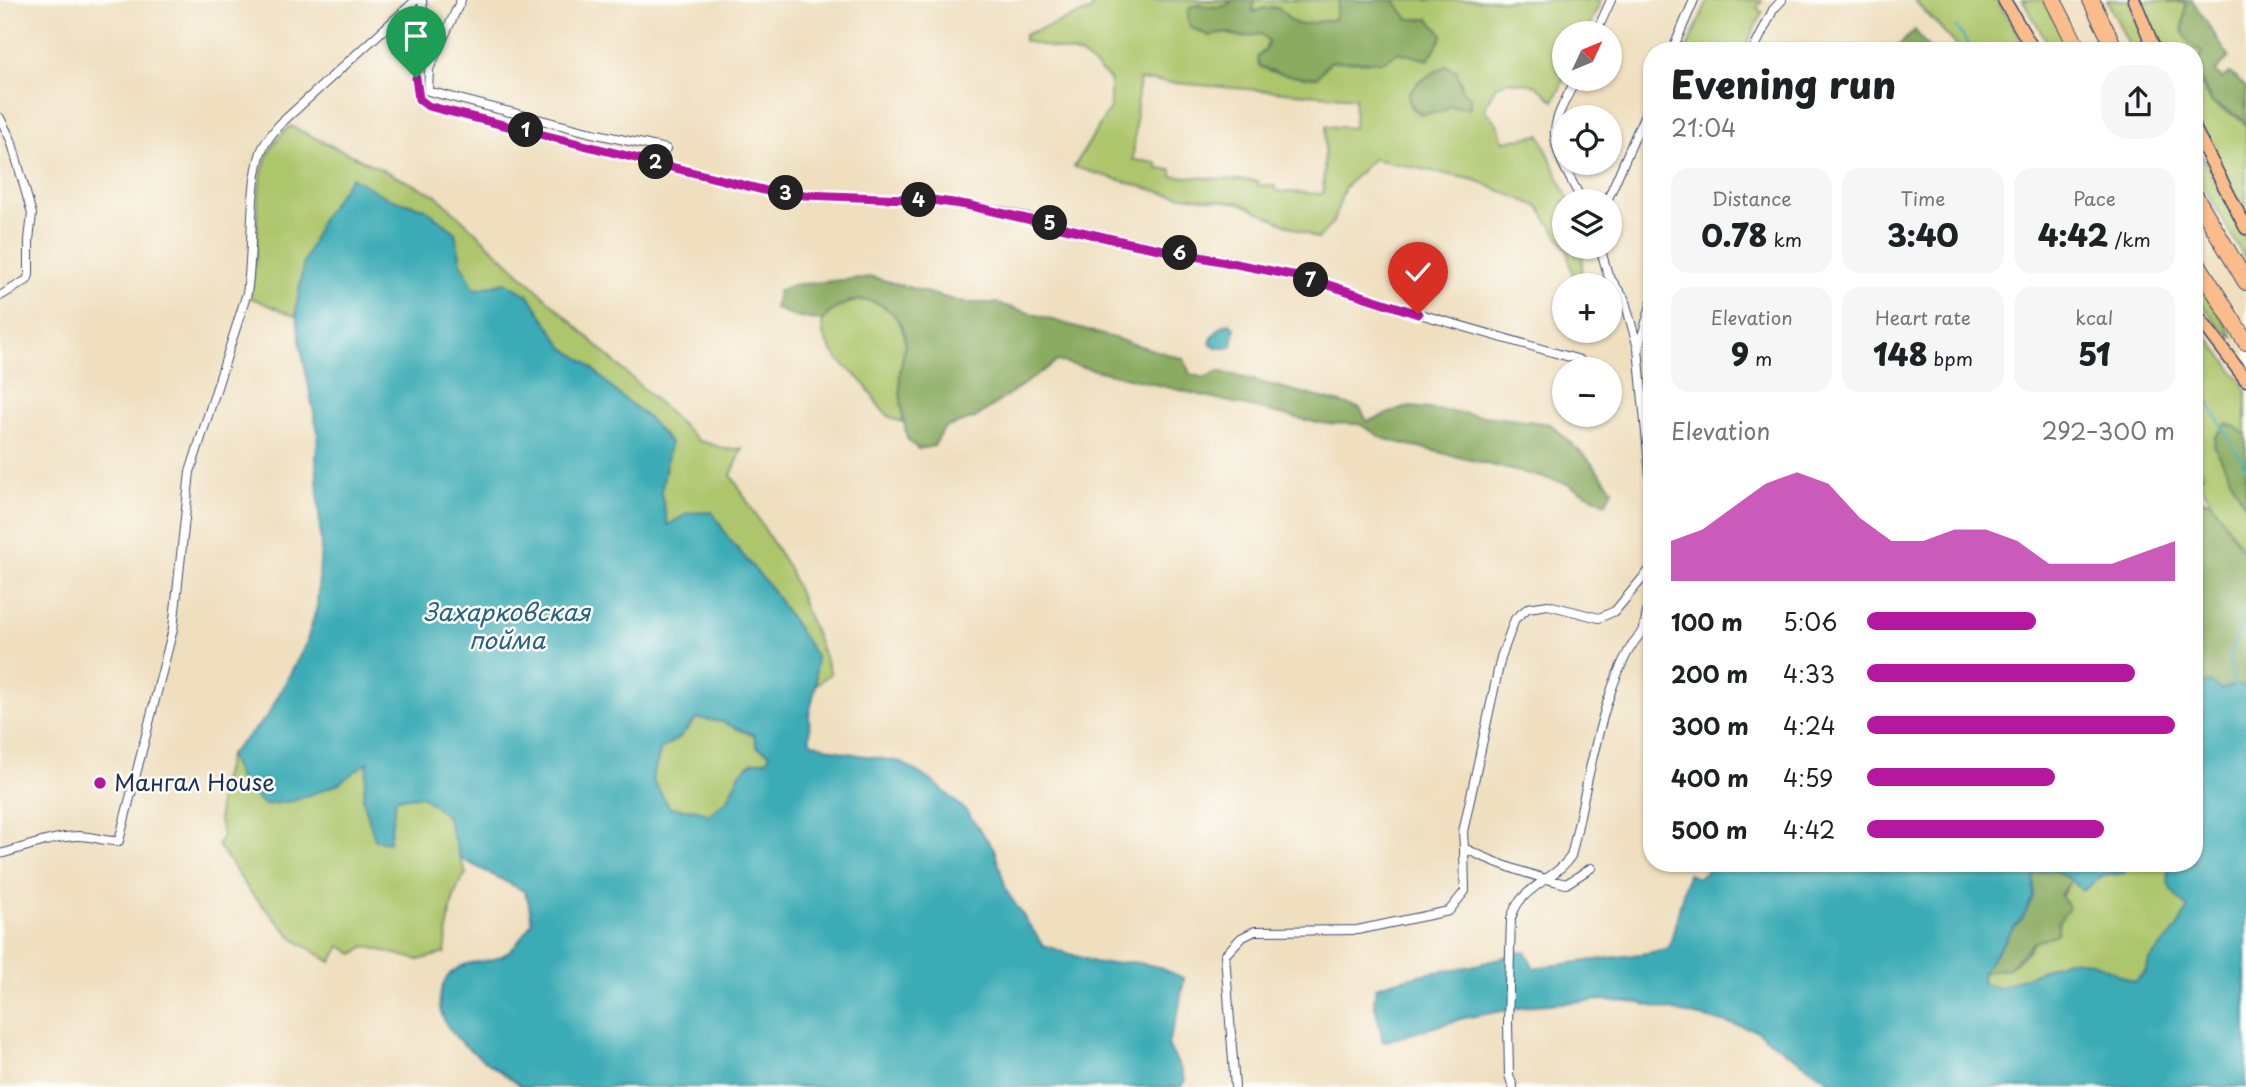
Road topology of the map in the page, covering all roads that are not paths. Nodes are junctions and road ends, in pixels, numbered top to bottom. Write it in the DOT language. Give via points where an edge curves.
graph roads {
  1 [pos="416,0"];
  2 [pos="422,0"];
  3 [pos="461,0"];
  4 [pos="1611,0"];
  5 [pos="1694,0"];
  6 [pos="1782,0"];
  7 [pos="2004,0"];
  8 [pos="2053,0"];
  9 [pos="2091,0"];
  10 [pos="2134,0"];
  11 [pos="1601,21"];
  12 [pos="423,35"];
  13 [pos="1676,42"];
  14 [pos="1757,42"];
  15 [pos="2029,42"];
  16 [pos="2074,42"];
  17 [pos="2112,42"];
  18 [pos="2151,42"];
  19 [pos="441,43"];
  20 [pos="1571,91"];
  21 [pos="0,118"];
  22 [pos="1643,119"];
  23 [pos="2203,145"];
  24 [pos="666,149"];
  25 [pos="1576,189"];
  26 [pos="1612,189"];
  27 [pos="2203,209"];
  28 [pos="2246,228"];
  29 [pos="1603,259"];
  30 [pos="2203,273"];
  31 [pos="2246,282"];
  32 [pos="0,296"];
  33 [pos="2203,323"];
  34 [pos="1643,332"];
  35 [pos="2246,342"];
  36 [pos="1638,348"];
  37 [pos="1570,357"];
  38 [pos="2246,380"];
  39 [pos="1643,401"];
  40 [pos="1643,578"];
  41 [pos="1643,633"];
  42 [pos="1464,848"];
  43 [pos="0,854"];
  44 [pos="1591,868"];
  45 [pos="1545,879"];
  46 [pos="1509,1075"];
  47 [pos="1235,1087"];
  48 [pos="1503,1087"];
  49 [pos="1513,1087"];
  1 -- 43 [label="street" via="279,125 262,151 247,293 190,472 173,629 119,841 71,836"];
  2 -- 12 [label="street"];
  3 -- 19 [label="street"];
  4 -- 11 [label="street"];
  5 -- 13 [label="street"];
  6 -- 14 [label="street"];
  7 -- 15 [label="main road"];
  8 -- 16 [label="highway"];
  9 -- 17 [label="highway"];
  10 -- 18 [label="main road"];
  12 -- 19 [label="street"];
  12 -- 37 [label="street" via="416,89 428,106 767,191 967,205 1307,278"];
  19 -- 24 [label="street" via="427,83 428,91 435,95"];
  20 -- 25 [label="street" via="1555,132"];
  21 -- 32 [label="street" via="32,214 29,275"];
  22 -- 26 [label="street"];
  23 -- 28 [label="main road"];
  27 -- 31 [label="highway"];
  29 -- 36 [label="street" via="1624,298"];
  30 -- 35 [label="highway"];
  33 -- 38 [label="main road"];
  34 -- 36 [label="street"];
  36 -- 39 [label="street"];
  40 -- 42 [label="street" via="1615,611 1599,618 1548,605 1528,608 1515,619 1501,657 1463,832"];
  41 -- 45 [label="street" via="1611,689 1571,856 1565,867"];
  42 -- 45 [label="street"];
  42 -- 47 [label="street" via="1465,891 1449,911 1357,930 1255,931 1233,944 1225,955"];
  44 -- 45 [label="street" via="1566,884"];
  45 -- 46 [label="street" via="1518,903 1511,918"];
  46 -- 48 [label="street"];
  46 -- 49 [label="street"];
}
